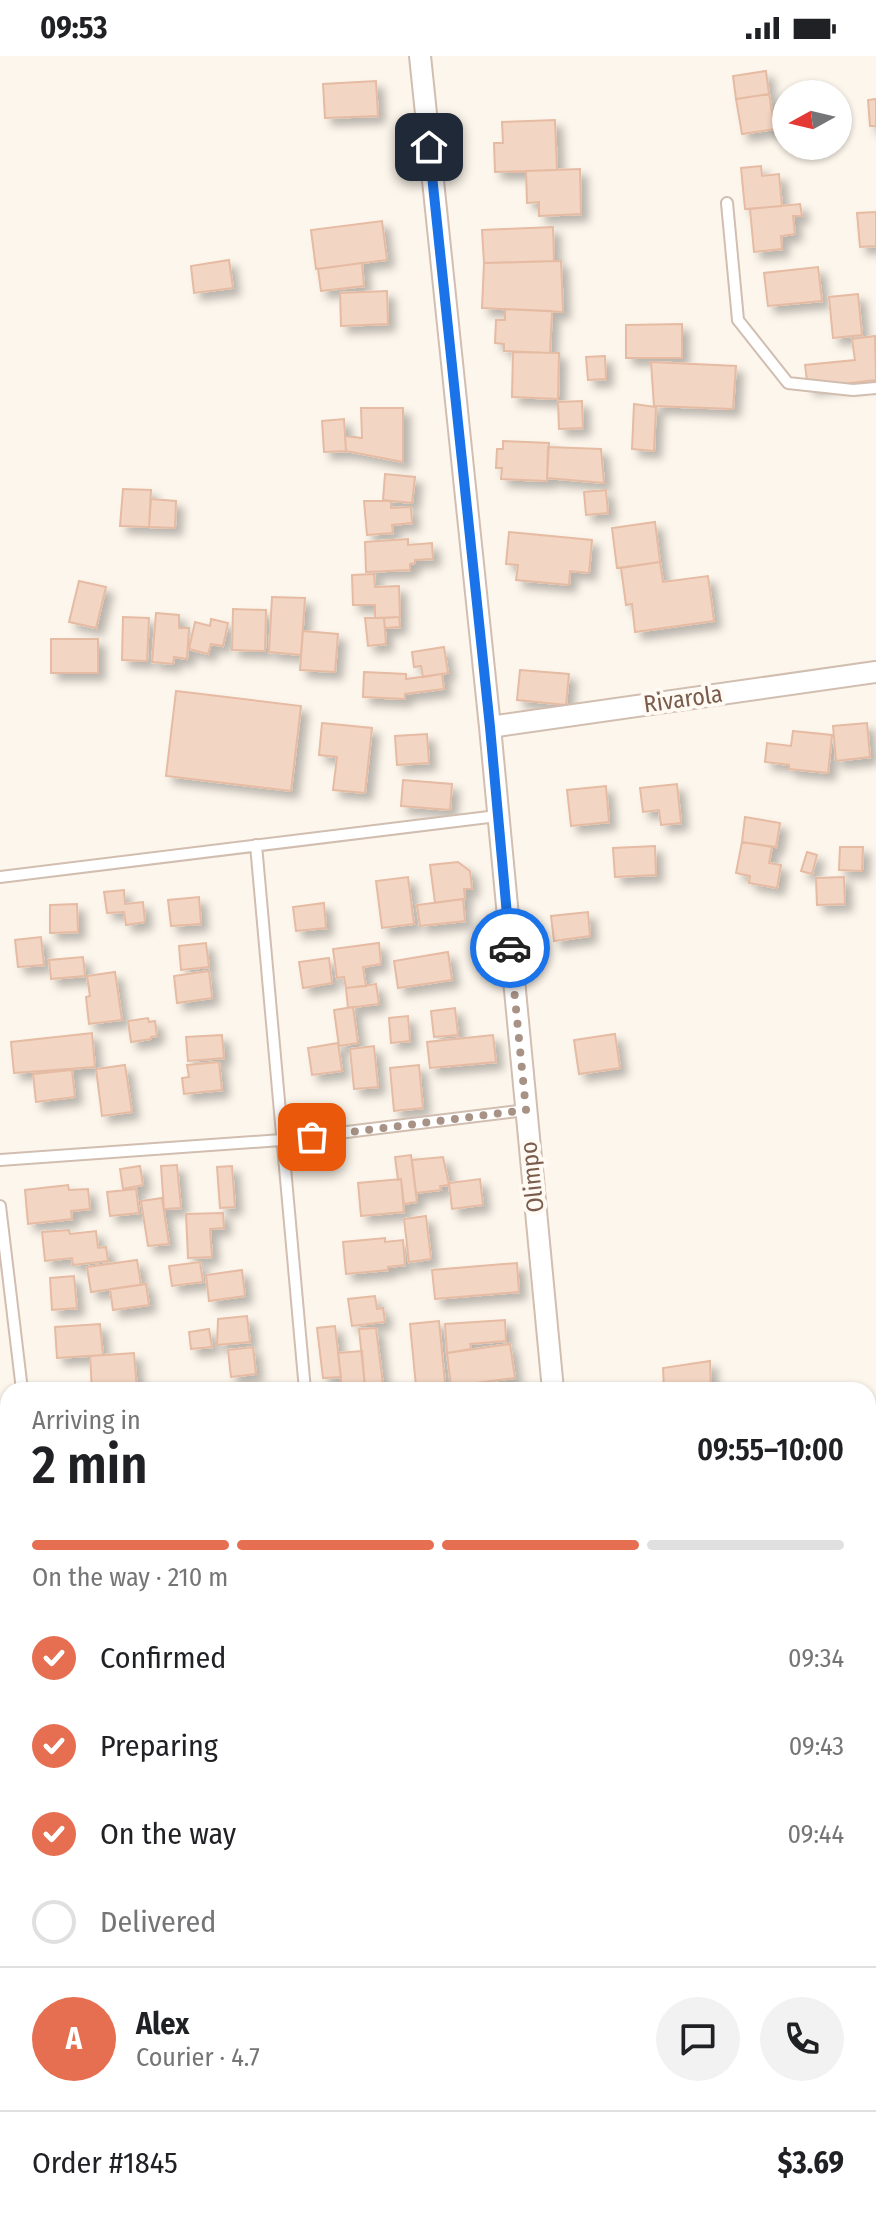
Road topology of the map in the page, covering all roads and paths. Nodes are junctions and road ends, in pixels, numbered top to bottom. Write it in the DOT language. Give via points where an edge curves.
graph roads {
  1 [pos="420,56"];
  2 [pos="727,203"];
  3 [pos="876,388"];
  4 [pos="876,672"];
  5 [pos="490,727"];
  6 [pos="497,816"];
  7 [pos="256,845"];
  8 [pos="0,877"];
  9 [pos="526,1110"];
  10 [pos="281,1140"];
  11 [pos="0,1160"];
  12 [pos="0,1206"];
  13 [pos="21,1382"];
  14 [pos="304,1382"];
  15 [pos="545,1382"];
  1 -- 5 [label="street, Olimpo"];
  2 -- 3 [label="lane" via="738,320 788,383"];
  4 -- 5 [label="street, Rivarola"];
  5 -- 6 [label="street, Olimpo"];
  6 -- 7 [label="lane"];
  6 -- 9 [label="street, Olimpo"];
  7 -- 8 [label="lane"];
  7 -- 10 [label="lane"];
  9 -- 10 [label="lane"];
  9 -- 15 [label="street, Olimpo"];
  10 -- 11 [label="lane"];
  10 -- 14 [label="lane"];
  12 -- 13 [label="lane"];
}
